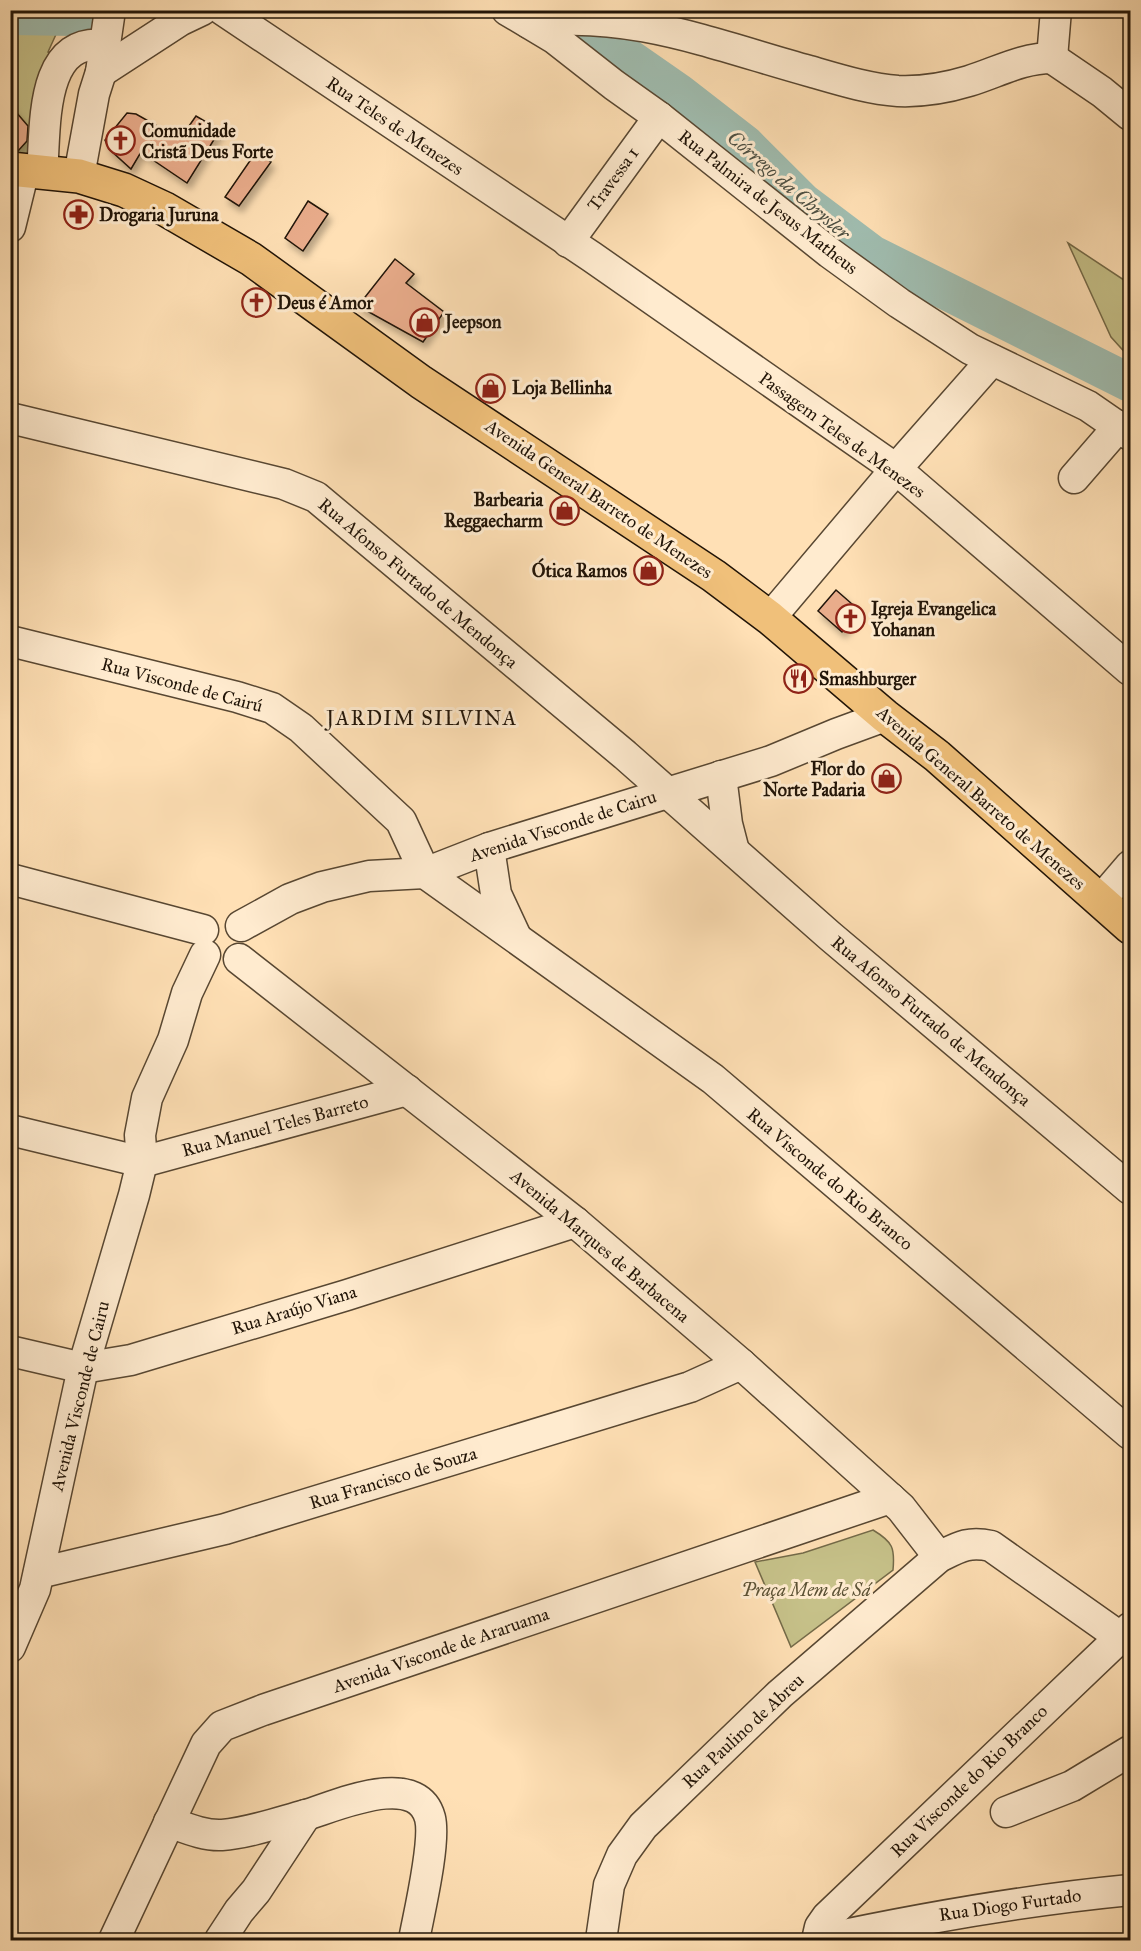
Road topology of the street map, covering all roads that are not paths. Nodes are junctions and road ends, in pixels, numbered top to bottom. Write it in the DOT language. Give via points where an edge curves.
graph roads {
  1 [pos="202,10"];
  2 [pos="223,10"];
  3 [pos="1056,10"];
  4 [pos="530,18"];
  5 [pos="106,39"];
  6 [pos="1052,58"];
  7 [pos="1131,115"];
  8 [pos="659,117"];
  9 [pos="26,170"];
  10 [pos="79,176"];
  11 [pos="10,227"];
  12 [pos="568,242"];
  13 [pos="992,360"];
  14 [pos="10,418"];
  15 [pos="1125,430"];
  16 [pos="896,469"];
  17 [pos="1074,478"];
  18 [pos="770,618"];
  19 [pos="10,641"];
  20 [pos="1131,670"];
  21 [pos="885,716"];
  22 [pos="721,776"];
  23 [pos="666,792"];
  24 [pos="489,848"];
  25 [pos="734,851"];
  26 [pos="1131,866"];
  27 [pos="425,873"];
  28 [pos="10,879"];
  29 [pos="1100,901"];
  30 [pos="241,926"];
  31 [pos="1131,927"];
  32 [pos="517,940"];
  33 [pos="204,942"];
  34 [pos="239,959"];
  35 [pos="408,1090"];
  36 [pos="10,1130"];
  37 [pos="141,1153"];
  38 [pos="1131,1189"];
  39 [pos="575,1222"];
  40 [pos="10,1351"];
  41 [pos="741,1364"];
  42 [pos="83,1368"];
  43 [pos="1131,1434"];
  44 [pos="890,1498"];
  45 [pos="939,1557"];
  46 [pos="39,1573"];
  47 [pos="20,1604"];
  48 [pos="1125,1633"];
  49 [pos="11,1643"];
  50 [pos="1131,1751"];
  51 [pos="1006,1812"];
  52 [pos="306,1815"];
  53 [pos="169,1822"];
  54 [pos="1131,1890"];
  55 [pos="908,1921"];
  56 [pos="114,1941"];
  57 [pos="220,1941"];
  58 [pos="414,1941"];
  59 [pos="601,1941"];
  60 [pos="819,1941"];
  61 [pos="933,1941"];
  1 -- 5 [label="street" via="181,20"];
  2 -- 12 [label="street, Rua Teles de Menezes"];
  3 -- 6 [label="street"];
  4 -- 6 [label="street" via="616,20 896,91 933,90 1020,62"];
  4 -- 8 [label="street, Rua Palmira de Jesus Matheus"];
  5 -- 9 [label="street" via="81,46 60,64"];
  5 -- 10 [label="street"];
  6 -- 7 [label="street"];
  8 -- 12 [label="street, Travessa 1"];
  8 -- 13 [label="street, Rua Palmira de Jesus Matheus" via="838,260"];
  9 -- 10 [label="main road, Avenida General Barreto de Menezes"];
  9 -- 11 [label="street"];
  10 -- 18 [label="main road, Avenida General Barreto de Menezes" via="124,189 251,259 421,382"];
  12 -- 16 [label="street, Passagem Teles de Menezes"];
  13 -- 15 [label="street, Rua Palmira de Jesus Matheus" via="1088,406"];
  13 -- 16 [label="street"];
  14 -- 23 [label="street, Rua Afonso Furtado de Mendonça" via="284,484 316,497"];
  15 -- 17 [label="street"];
  16 -- 18 [label="street"];
  16 -- 20 [label="street, Passagem Teles de Menezes"];
  18 -- 21 [label="main road, Avenida General Barreto de Menezes"];
  19 -- 27 [label="street, Rua Visconde de Cairú" via="272,708 301,728 401,821"];
  21 -- 22 [label="street, Avenida Visconde de Cairu" via="771,761"];
  21 -- 29 [label="main road, Avenida General Barreto de Menezes" via="937,756"];
  22 -- 23 [label="street, Avenida Visconde de Cairu"];
  22 -- 25 [label="street"];
  23 -- 24 [label="street, Avenida Visconde de Cairu"];
  23 -- 25 [label="street, Rua Afonso Furtado de Mendonça"];
  24 -- 27 [label="street, Avenida Visconde de Cairu"];
  24 -- 32 [label="street" via="496,894"];
  25 -- 38 [label="street, Rua Afonso Furtado de Mendonça"];
  26 -- 29 [label="street"];
  27 -- 30 [label="street, Avenida Visconde de Cairu" via="369,876 322,887 290,899"];
  27 -- 32 [label="street, Rua Visconde do Rio Branco"];
  28 -- 33 [label="street"];
  29 -- 31 [label="main road, Avenida General Barreto de Menezes"];
  30 -- 33 [label="street" via="224,918 212,921"];
  30 -- 34 [label="street" via="246,946"];
  32 -- 43 [label="street, Rua Visconde do Rio Branco" via="713,1079"];
  33 -- 34 [label="street" via="217,963"];
  33 -- 37 [label="street, Avenida Visconde de Cairu" via="173,1040 159,1070 156,1110"];
  34 -- 35 [label="street, Avenida Marques de Barbacena"];
  35 -- 37 [label="street, Rua Manuel Teles Barreto"];
  35 -- 39 [label="street, Avenida Marques de Barbacena"];
  36 -- 37 [label="street"];
  37 -- 42 [label="street, Avenida Visconde de Cairu" via="134,1195"];
  39 -- 41 [label="street, Avenida Marques de Barbacena"];
  39 -- 42 [label="street, Rua Araújo Viana" via="142,1357"];
  40 -- 42 [label="street, Rua Araújo Viana"];
  41 -- 44 [label="street, Avenida Marques de Barbacena"];
  41 -- 46 [label="street, Rua Francisco de Souza" via="690,1387 225,1529"];
  42 -- 46 [label="street, Avenida Visconde de Cairu"];
  44 -- 45 [label="street, Avenida Marques de Barbacena"];
  44 -- 53 [label="street, Avenida Visconde de Araruama" via="222,1726 206,1744"];
  45 -- 48 [label="street, Rua Paulino de Abreu" via="965,1544 991,1546"];
  45 -- 59 [label="street, Rua Paulino de Abreu" via="780,1694 643,1826 622,1855 609,1885"];
  46 -- 47 [label="street, Avenida Visconde de Cairu"];
  47 -- 49 [label="street, Avenida Visconde de Cairu"];
  48 -- 60 [label="street, Rua Visconde do Rio Branco" via="827,1917 820,1927"];
  50 -- 51 [label="street" via="1072,1786"];
  52 -- 53 [label="street" via="220,1835"];
  52 -- 57 [label="street"];
  52 -- 58 [label="street" via="361,1797 389,1793 411,1797 425,1808 430,1818 429,1855"];
  53 -- 56 [label="street, Avenida Visconde de Araruama"];
  54 -- 55 [label="street, Rua Diogo Furtado"];
  55 -- 60 [label="street, Rua Diogo Furtado"];
  55 -- 61 [label="street"];
}
